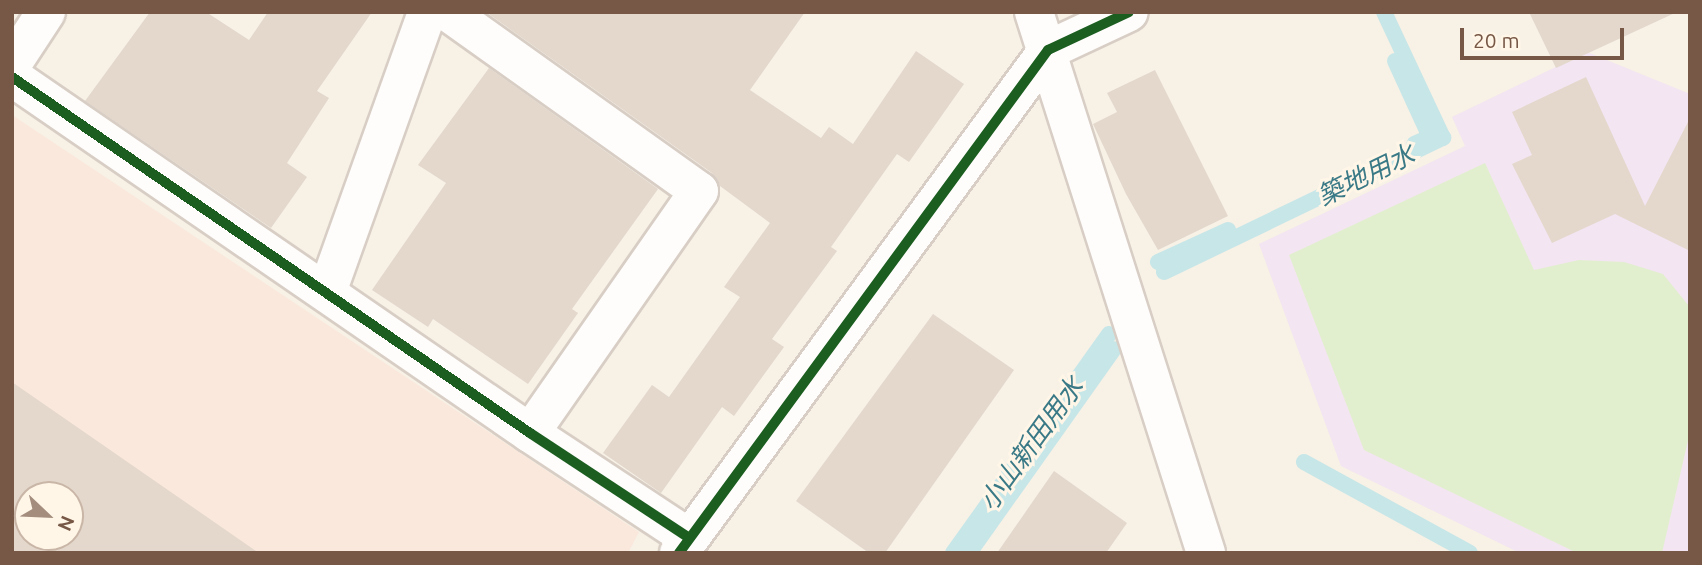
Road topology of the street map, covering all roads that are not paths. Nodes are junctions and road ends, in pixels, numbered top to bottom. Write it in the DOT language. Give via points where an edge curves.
graph roads {
  1 [pos="46,12"];
  2 [pos="428,12"];
  3 [pos="448,12"];
  4 [pos="1034,12"];
  5 [pos="1129,12"];
  6 [pos="1048,50"];
  7 [pos="12,64"];
  8 [pos="12,77"];
  9 [pos="327,292"];
  10 [pos="530,433"];
  11 [pos="683,545"];
  12 [pos="1202,551"];
  1 -- 7 [label="street"];
  2 -- 9 [label="street"];
  3 -- 10 [label="street" via="699,191"];
  4 -- 6 [label="street"];
  5 -- 6 [label="street"];
  6 -- 11 [label="street"];
  6 -- 12 [label="street"];
  8 -- 9 [label="street"];
  9 -- 10 [label="street"];
  10 -- 11 [label="street"];
}
